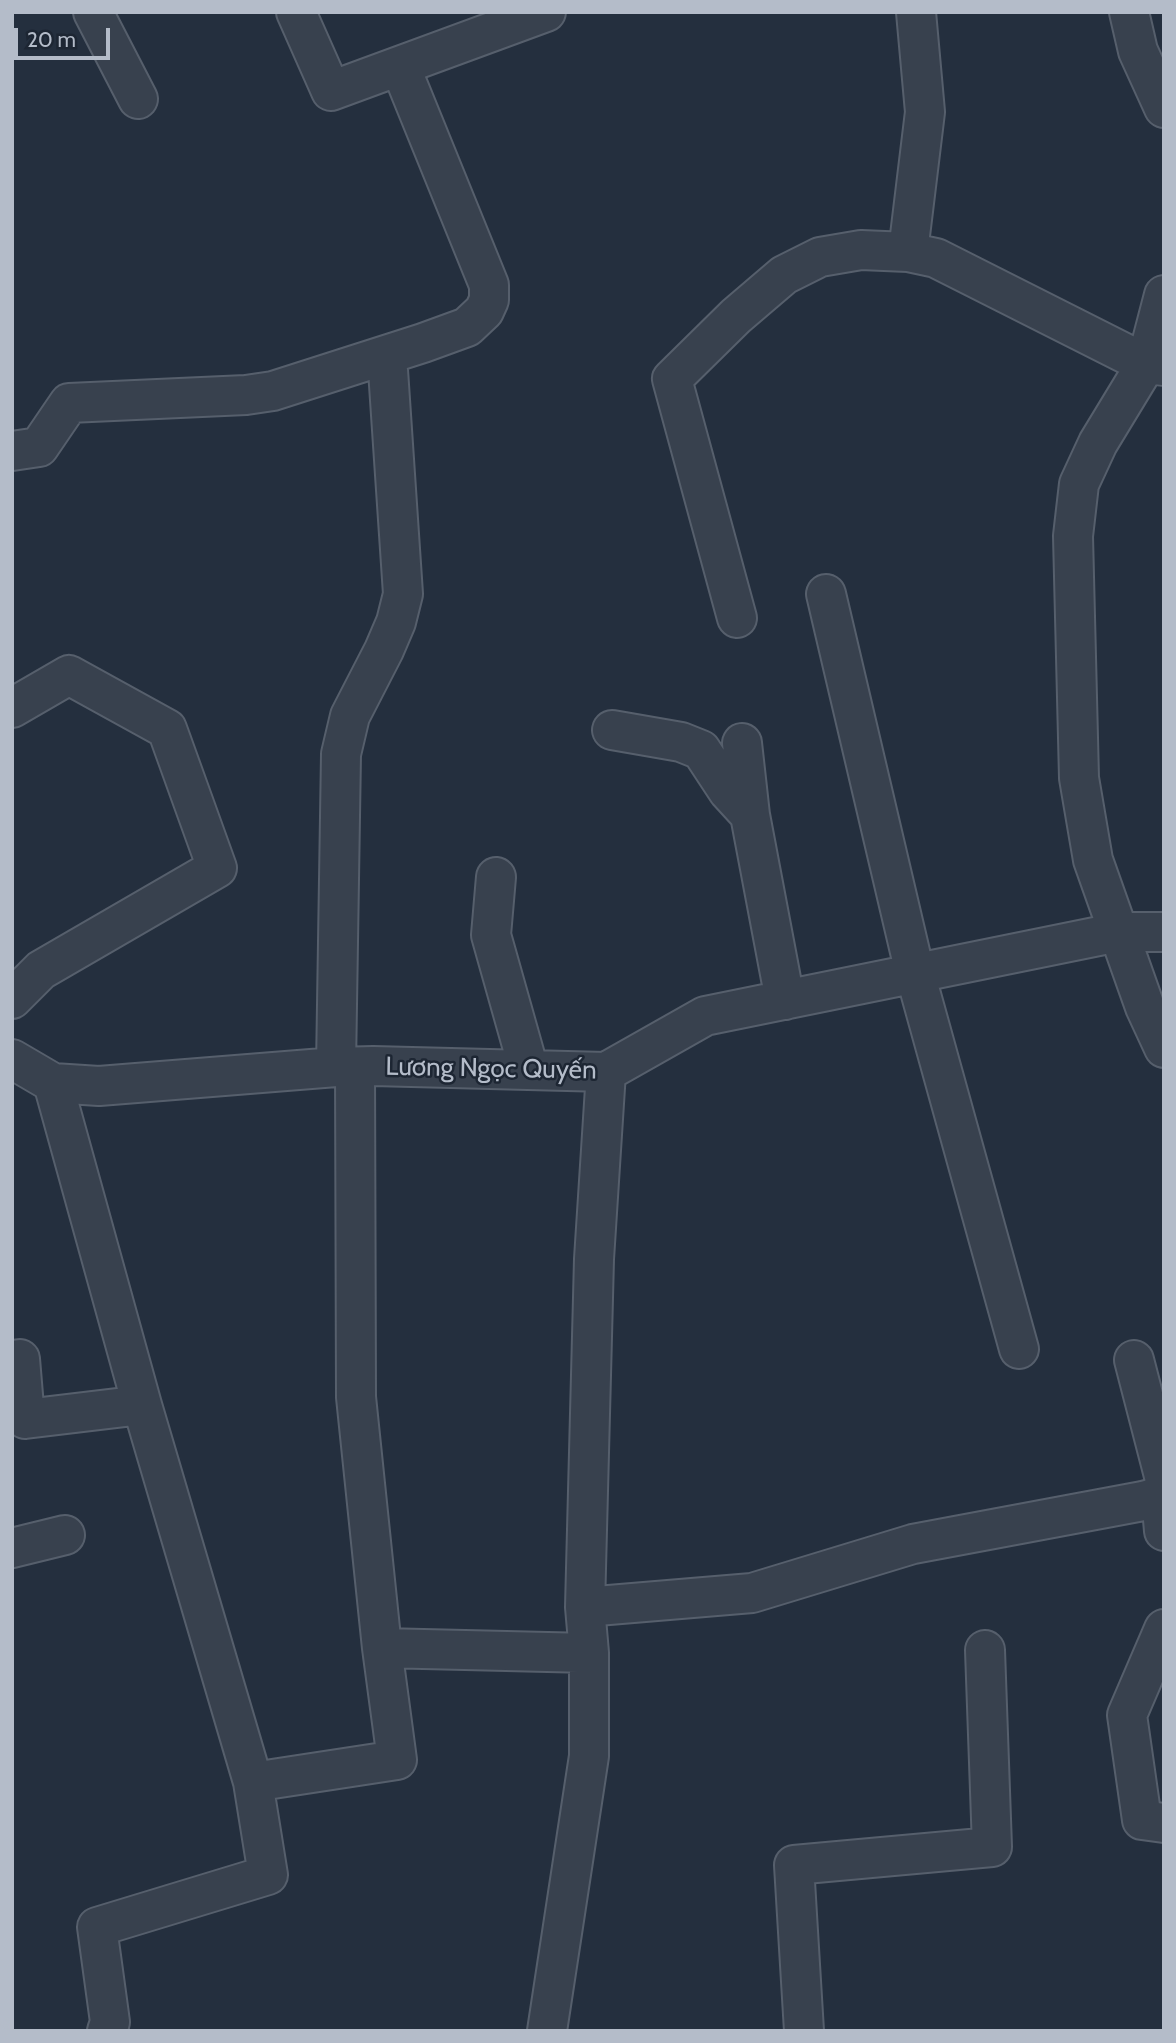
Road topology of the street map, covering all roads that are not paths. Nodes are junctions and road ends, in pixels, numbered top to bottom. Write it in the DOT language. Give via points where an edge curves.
graph roads {
  1 [pos="93,12"];
  2 [pos="296,12"];
  3 [pos="546,12"];
  4 [pos="916,12"];
  5 [pos="1129,12"];
  6 [pos="401,66"];
  7 [pos="138,99"];
  8 [pos="1164,108"];
  9 [pos="908,252"];
  10 [pos="1164,295"];
  11 [pos="387,355"];
  12 [pos="1155,365"];
  13 [pos="12,451"];
  14 [pos="826,594"];
  15 [pos="737,618"];
  16 [pos="12,708"];
  17 [pos="612,730"];
  18 [pos="742,743"];
  19 [pos="750,815"];
  20 [pos="496,877"];
  21 [pos="1119,932"];
  22 [pos="1164,932"];
  23 [pos="915,973"];
  24 [pos="12,999"];
  25 [pos="785,1000"];
  26 [pos="1164,1048"];
  27 [pos="12,1059"];
  28 [pos="345,1067"];
  29 [pos="529,1070"];
  30 [pos="606,1072"];
  31 [pos="52,1083"];
  32 [pos="1018,1349"];
  33 [pos="12,1360"];
  34 [pos="1134,1360"];
  35 [pos="142,1405"];
  36 [pos="1163,1497"];
  37 [pos="65,1535"];
  38 [pos="12,1548"];
  39 [pos="584,1607"];
  40 [pos="1164,1629"];
  41 [pos="382,1648"];
  42 [pos="985,1650"];
  43 [pos="589,1653"];
  44 [pos="253,1782"];
  45 [pos="1164,1823"];
  46 [pos="107,2031"];
  47 [pos="547,2031"];
  48 [pos="804,2031"];
  1 -- 7 [label="street"];
  2 -- 6 [label="street" via="331,91"];
  3 -- 6 [label="street"];
  4 -- 9 [label="street" via="925,112"];
  5 -- 8 [label="street" via="1138,51"];
  6 -- 11 [label="street" via="489,285 489,300 467,327"];
  9 -- 12 [label="street" via="936,258"];
  9 -- 15 [label="street" via="840,253 820,257 784,275 672,379"];
  10 -- 12 [label="street"];
  11 -- 13 [label="street" via="273,391 69,403 39,447"];
  11 -- 28 [label="street" via="403,594 388,641 350,716 341,754"];
  12 -- 21 [label="street" via="1098,443 1079,484 1073,536 1079,778 1093,860"];
  14 -- 23 [label="street"];
  16 -- 24 [label="street" via="69,675 167,729 217,868 41,970"];
  17 -- 19 [label="street" via="701,750"];
  18 -- 19 [label="street"];
  19 -- 25 [label="street"];
  20 -- 29 [label="street" via="491,935"];
  21 -- 22 [label="street, Lương Ngọc Quyến"];
  21 -- 23 [label="street, Lương Ngọc Quyến"];
  21 -- 26 [label="street" via="1144,1007"];
  23 -- 25 [label="street, Lương Ngọc Quyến"];
  23 -- 32 [label="street"];
  25 -- 30 [label="street, Lương Ngọc Quyến" via="705,1016"];
  27 -- 31 [label="street, Lương Ngọc Quyến"];
  28 -- 29 [label="street, Lương Ngọc Quyến"];
  28 -- 31 [label="street, Lương Ngọc Quyến" via="99,1086"];
  28 -- 41 [label="street" via="356,1397"];
  29 -- 30 [label="street, Lương Ngọc Quyến"];
  30 -- 39 [label="street" via="594,1259"];
  31 -- 35 [label="street"];
  33 -- 35 [label="street" via="20,1359 26,1419"];
  34 -- 36 [label="street"];
  35 -- 44 [label="street"];
  36 -- 39 [label="street" via="913,1544 752,1593"];
  37 -- 38 [label="street"];
  39 -- 43 [label="street"];
  40 -- 45 [label="street" via="1127,1715 1142,1820"];
  41 -- 43 [label="street"];
  41 -- 44 [label="street" via="397,1760"];
  42 -- 48 [label="street" via="992,1847 794,1865"];
  43 -- 47 [label="street" via="589,1756"];
  44 -- 46 [label="street" via="268,1875 97,1927 110,2022"];
}
